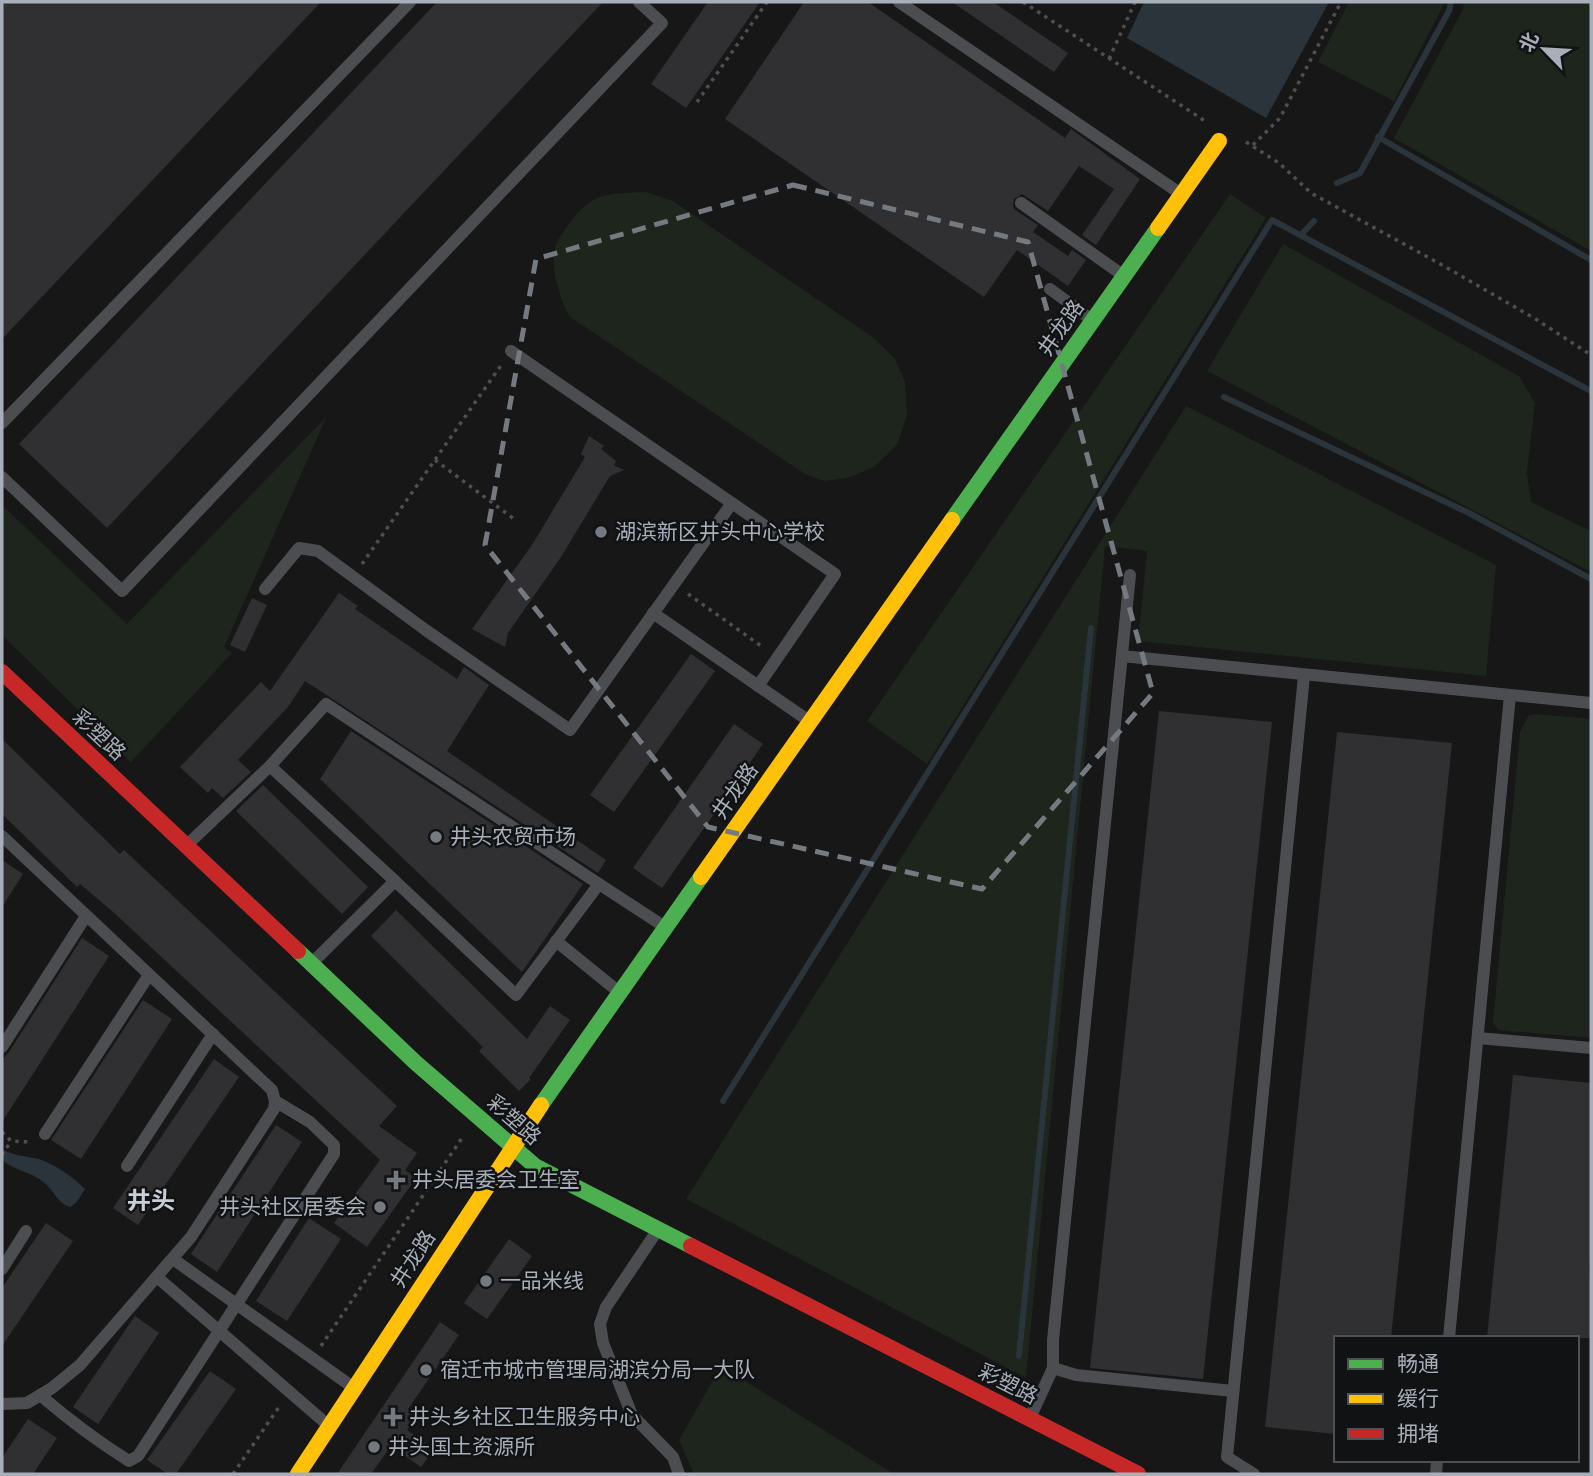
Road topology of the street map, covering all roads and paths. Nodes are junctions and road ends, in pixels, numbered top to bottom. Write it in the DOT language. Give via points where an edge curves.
graph roads {
  1 [pos="410,2"];
  2 [pos="639,2"];
  3 [pos="767,2"];
  4 [pos="899,2"];
  5 [pos="1023,2"];
  6 [pos="1135,2"];
  7 [pos="1341,2"];
  8 [pos="1109,59"];
  9 [pos="697,102"];
  10 [pos="1222,137"];
  11 [pos="1244,141"];
  12 [pos="1252,145"];
  13 [pos="1182,194"];
  14 [pos="1021,203"];
  15 [pos="1124,276"];
  16 [pos="1051,289"];
  17 [pos="1093,320"];
  18 [pos="511,351"];
  19 [pos="1591,355"];
  20 [pos="2,423"];
  21 [pos="435,460"];
  22 [pos="2,477"];
  23 [pos="732,503"];
  24 [pos="514,519"];
  25 [pos="1130,575"];
  26 [pos="353,577"];
  27 [pos="674,584"];
  28 [pos="265,589"];
  29 [pos="653,613"];
  30 [pos="1122,656"];
  31 [pos="778,657"];
  32 [pos="2,672"];
  33 [pos="1304,676"];
  34 [pos="758,686"];
  35 [pos="1510,695"];
  36 [pos="1591,703"];
  37 [pos="810,722"];
  38 [pos="270,766"];
  39 [pos="2,836"];
  40 [pos="187,846"];
  41 [pos="395,881"];
  42 [pos="599,884"];
  43 [pos="86,916"];
  44 [pos="665,927"];
  45 [pos="556,941"];
  46 [pos="311,963"];
  47 [pos="149,975"];
  48 [pos="620,992"];
  49 [pos="213,1034"];
  50 [pos="1478,1038"];
  51 [pos="2,1047"];
  52 [pos="1591,1048"];
  53 [pos="275,1101"];
  54 [pos="477,1116"];
  55 [pos="2,1132"];
  56 [pos="46,1134"];
  57 [pos="11,1141"];
  58 [pos="512,1146"];
  59 [pos="2,1155"];
  60 [pos="127,1166"];
  61 [pos="659,1229"];
  62 [pos="26,1231"];
  63 [pos="173,1258"];
  64 [pos="2,1269"];
  65 [pos="157,1277"];
  66 [pos="238,1305"];
  67 [pos="220,1332"];
  68 [pos="1449,1336"];
  69 [pos="312,1358"];
  70 [pos="1053,1368"];
  71 [pos="354,1388"];
  72 [pos="1233,1391"];
  73 [pos="289,1392"];
  74 [pos="40,1395"];
  75 [pos="2,1404"];
  76 [pos="1029,1419"];
  77 [pos="329,1426"];
  78 [pos="233,1474"];
  79 [pos="298,1474"];
  80 [pos="679,1474"];
  81 [pos="1138,1474"];
  82 [pos="1254,1474"];
  1 -- 20 [label="lane"];
  2 -- 22 [label="lane" via="662,23 122,590"];
  3 -- 9 [label="path"];
  4 -- 13 [label="lane"];
  5 -- 8 [label="path"];
  6 -- 8 [label="path"];
  7 -- 12 [label="path" via="1280,118"];
  8 -- 10 [label="path"];
  10 -- 13 [label="street, 井龙路"];
  11 -- 12 [label="path"];
  12 -- 19 [label="path" via="1311,193 1455,272"];
  13 -- 15 [label="street, 井龙路"];
  14 -- 15 [label="lane"];
  15 -- 17 [label="street, 井龙路"];
  16 -- 17 [label="lane"];
  17 -- 37 [label="street, 井龙路"];
  18 -- 21 [label="path"];
  18 -- 23 [label="lane"];
  21 -- 24 [label="path"];
  21 -- 26 [label="path"];
  23 -- 27 [label="lane"];
  23 -- 31 [label="lane" via="835,574"];
  25 -- 30 [label="lane"];
  26 -- 28 [label="lane" via="317,551 299,548"];
  26 -- 29 [label="lane" via="570,730"];
  27 -- 29 [label="lane"];
  27 -- 31 [label="path"];
  29 -- 34 [label="lane"];
  30 -- 33 [label="lane"];
  30 -- 70 [label="lane"];
  31 -- 34 [label="lane"];
  32 -- 40 [label="street, 彩塑路"];
  33 -- 35 [label="lane"];
  33 -- 72 [label="lane"];
  34 -- 37 [label="lane"];
  35 -- 36 [label="lane"];
  35 -- 50 [label="lane"];
  37 -- 44 [label="street, 井龙路"];
  38 -- 40 [label="lane"];
  38 -- 41 [label="lane"];
  38 -- 42 [label="lane" via="326,704"];
  39 -- 43 [label="lane"];
  40 -- 46 [label="street, 彩塑路"];
  41 -- 45 [label="lane" via="516,995"];
  41 -- 46 [label="lane"];
  42 -- 44 [label="lane"];
  42 -- 45 [label="lane"];
  43 -- 47 [label="lane"];
  43 -- 51 [label="lane"];
  44 -- 48 [label="street, 井龙路"];
  45 -- 48 [label="lane"];
  46 -- 54 [label="street, 彩塑路"];
  47 -- 49 [label="lane"];
  47 -- 56 [label="lane"];
  48 -- 58 [label="street, 井龙路"];
  49 -- 53 [label="lane" via="272,1090"];
  49 -- 60 [label="lane"];
  50 -- 52 [label="lane"];
  50 -- 68 [label="lane"];
  53 -- 63 [label="lane" via="206,1214"];
  53 -- 66 [label="lane" via="310,1122 334,1144 334,1154"];
  54 -- 58 [label="street, 彩塑路"];
  54 -- 69 [label="path"];
  55 -- 57 [label="path"];
  56 -- 57 [label="path" via="36,1142"];
  57 -- 59 [label="path"];
  58 -- 61 [label="street, 彩塑路" via="535,1166"];
  58 -- 71 [label="street, 井龙路"];
  61 -- 76 [label="street, 彩塑路"];
  61 -- 80 [label="lane" via="606,1307 600,1324 632,1415 673,1457"];
  62 -- 64 [label="lane"];
  63 -- 65 [label="lane"];
  63 -- 66 [label="lane"];
  65 -- 67 [label="lane"];
  65 -- 74 [label="lane" via="80,1365"];
  66 -- 67 [label="lane"];
  66 -- 69 [label="lane"];
  67 -- 73 [label="lane"];
  67 -- 74 [label="lane" via="138,1456 129,1461"];
  69 -- 71 [label="lane"];
  70 -- 72 [label="lane" via="1076,1376"];
  70 -- 76 [label="lane"];
  71 -- 77 [label="street, 井龙路"];
  72 -- 82 [label="lane" via="1227,1457"];
  73 -- 77 [label="lane"];
  73 -- 78 [label="path"];
  74 -- 75 [label="lane" via="27,1403"];
  76 -- 81 [label="street, 彩塑路"];
  77 -- 79 [label="street, 井龙路"];
}
